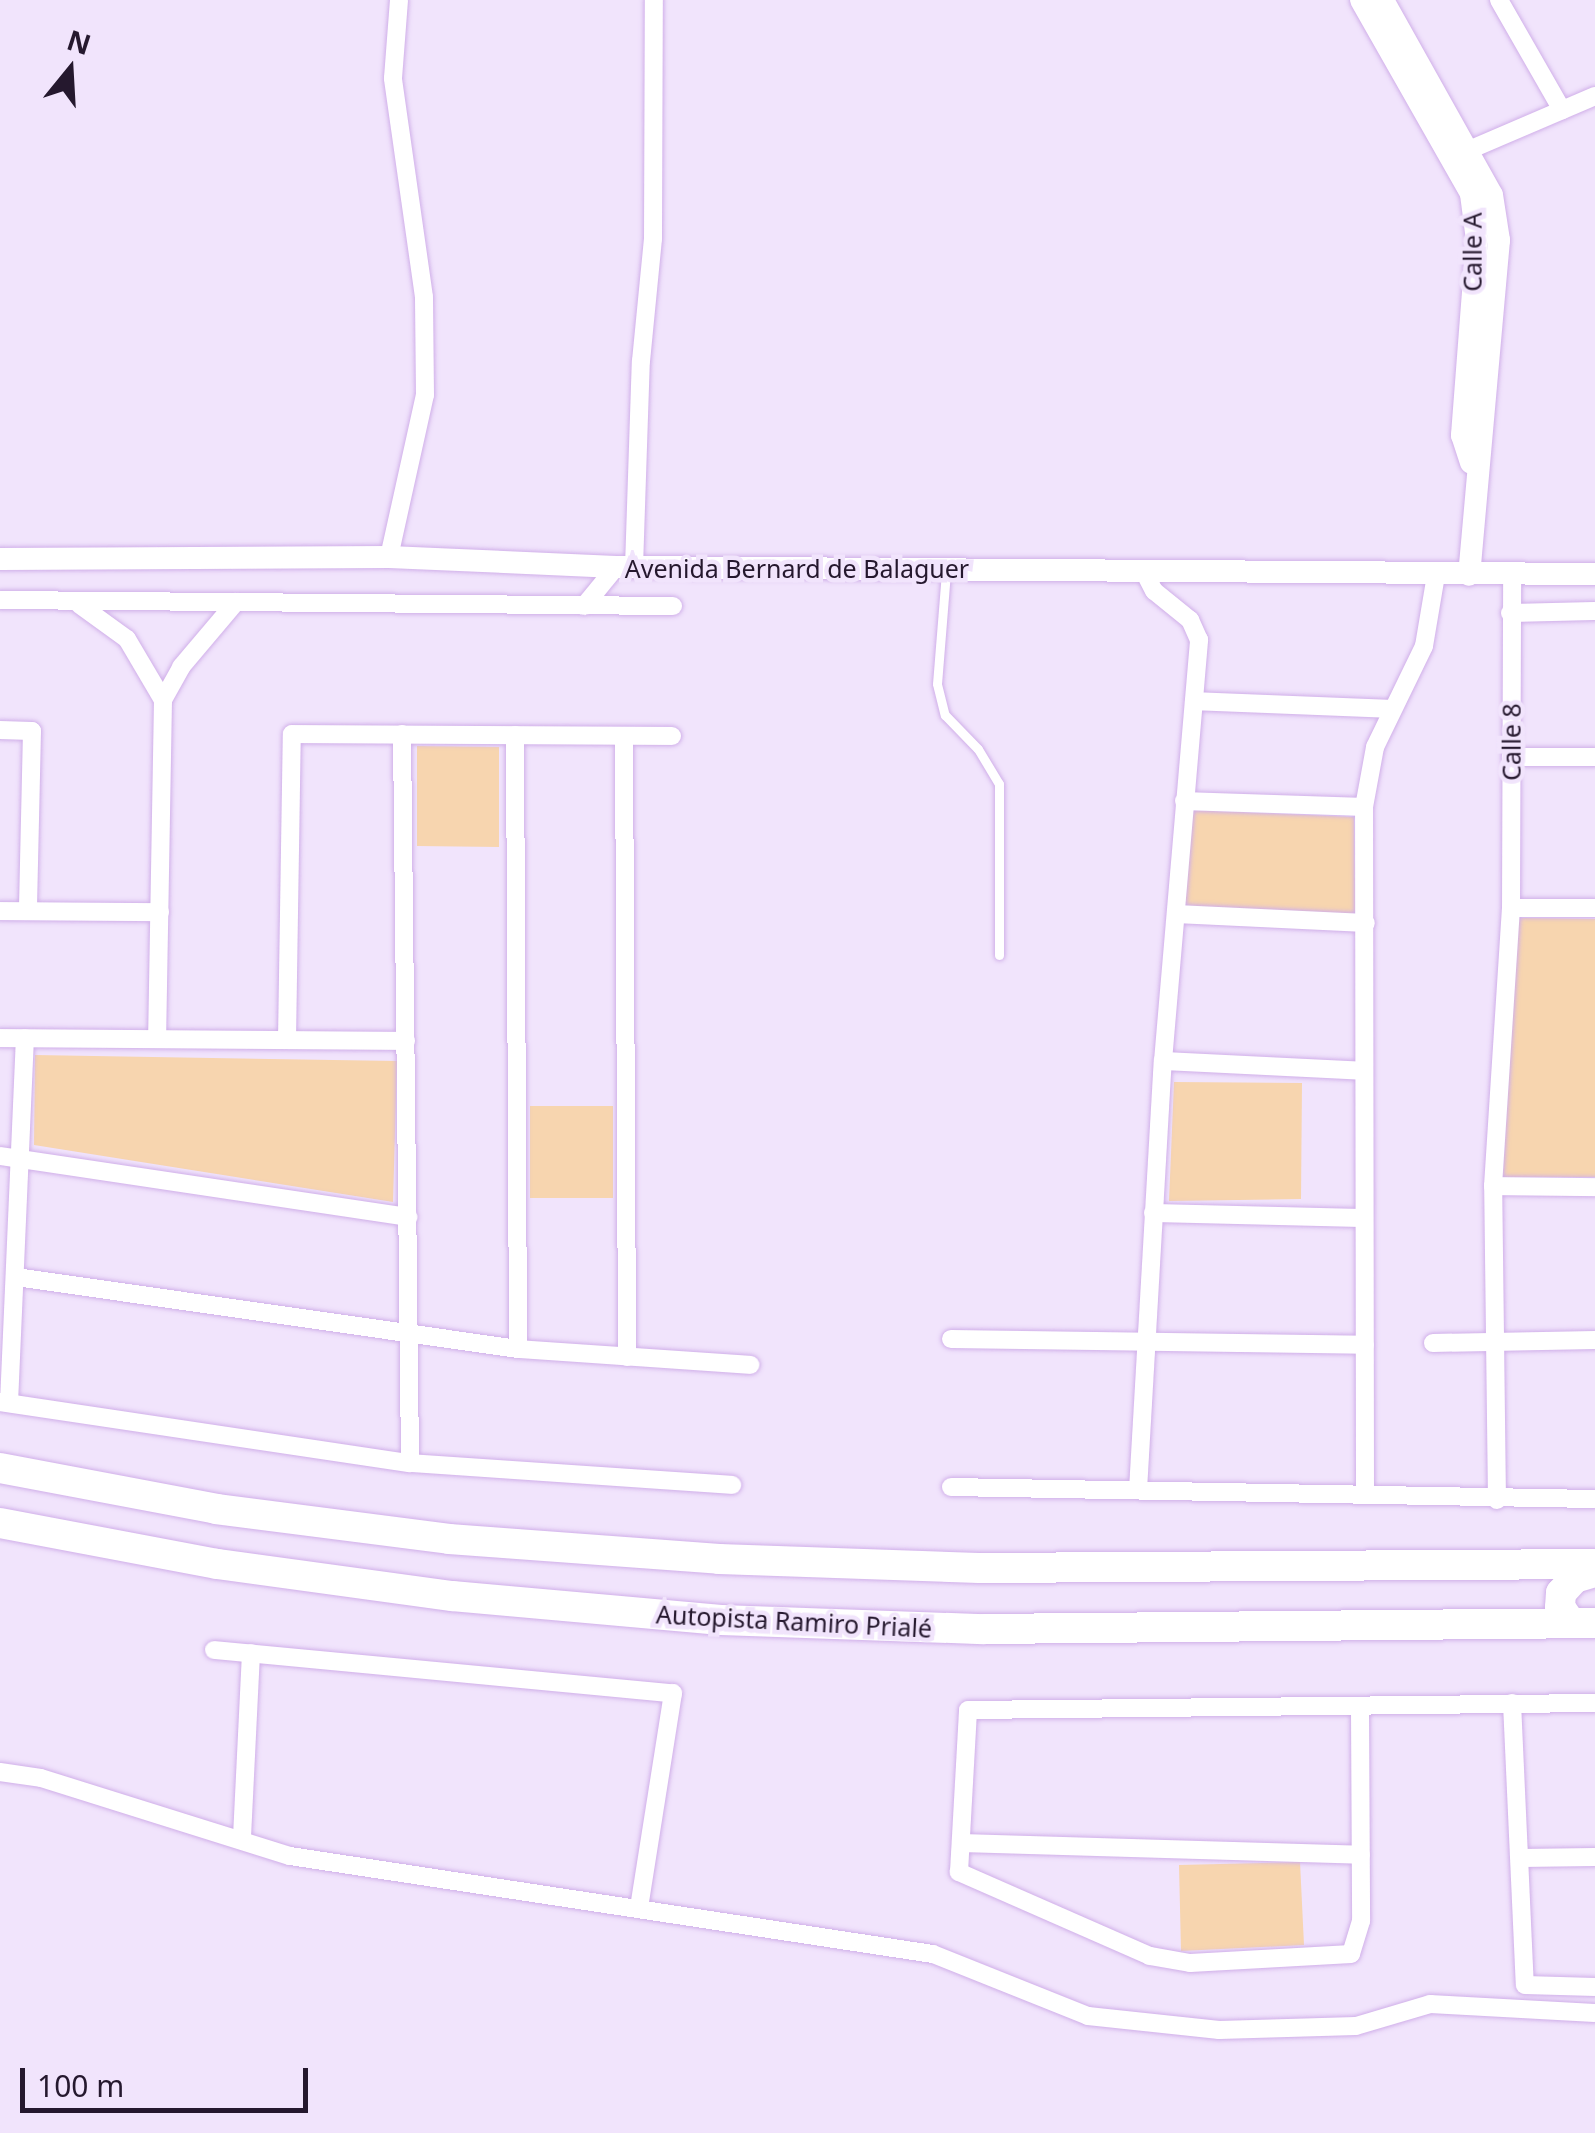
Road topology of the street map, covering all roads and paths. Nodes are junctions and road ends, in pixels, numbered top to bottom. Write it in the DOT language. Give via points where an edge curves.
graph roads {
  1 [pos="399,0"];
  2 [pos="654,0"];
  3 [pos="1361,0"];
  4 [pos="1383,0"];
  5 [pos="1499,0"];
  6 [pos="1595,96"];
  7 [pos="1562,110"];
  8 [pos="1459,154"];
  9 [pos="389,557"];
  10 [pos="0,559"];
  11 [pos="625,567"];
  12 [pos="946,569"];
  13 [pos="1144,572"];
  14 [pos="1595,574"];
  15 [pos="1436,575"];
  16 [pos="1469,575"];
  17 [pos="1512,576"];
  18 [pos="0,600"];
  19 [pos="71,601"];
  20 [pos="236,602"];
  21 [pos="584,606"];
  22 [pos="673,606"];
  23 [pos="1595,611"];
  24 [pos="1510,613"];
  25 [pos="163,700"];
  26 [pos="1194,701"];
  27 [pos="1391,709"];
  28 [pos="0,730"];
  29 [pos="402,734"];
  30 [pos="515,735"];
  31 [pos="624,736"];
  32 [pos="672,736"];
  33 [pos="1512,757"];
  34 [pos="1595,757"];
  35 [pos="1184,801"];
  36 [pos="1364,807"];
  37 [pos="1511,908"];
  38 [pos="1595,908"];
  39 [pos="0,911"];
  40 [pos="28,911"];
  41 [pos="160,912"];
  42 [pos="1176,914"];
  43 [pos="1366,924"];
  44 [pos="999,955"];
  45 [pos="0,1038"];
  46 [pos="25,1038"];
  47 [pos="157,1039"];
  48 [pos="288,1040"];
  49 [pos="406,1040"];
  50 [pos="1163,1060"];
  51 [pos="1364,1070"];
  52 [pos="0,1156"];
  53 [pos="21,1158"];
  54 [pos="1493,1186"];
  55 [pos="1595,1187"];
  56 [pos="1153,1213"];
  57 [pos="408,1217"];
  58 [pos="1363,1218"];
  59 [pos="16,1277"];
  60 [pos="411,1335"];
  61 [pos="951,1339"];
  62 [pos="1495,1339"];
  63 [pos="1595,1340"];
  64 [pos="1145,1343"];
  65 [pos="1432,1343"];
  66 [pos="1365,1345"];
  67 [pos="518,1349"];
  68 [pos="627,1357"];
  69 [pos="750,1365"];
  70 [pos="4,1402"];
  71 [pos="410,1463"];
  72 [pos="0,1468"];
  73 [pos="732,1486"];
  74 [pos="951,1488"];
  75 [pos="1138,1490"];
  76 [pos="1364,1493"];
  77 [pos="1595,1499"];
  78 [pos="1497,1500"];
  79 [pos="0,1523"];
  80 [pos="1595,1564"];
  81 [pos="1595,1572"];
  82 [pos="1583,1623"];
  83 [pos="214,1650"];
  84 [pos="251,1653"];
  85 [pos="1512,1703"];
  86 [pos="1595,1703"];
  87 [pos="1360,1709"];
  88 [pos="0,1772"];
  89 [pos="242,1837"];
  90 [pos="961,1842"];
  91 [pos="1361,1854"];
  92 [pos="1595,1857"];
  93 [pos="1521,1858"];
  94 [pos="639,1906"];
  95 [pos="1595,1987"];
  96 [pos="1595,2014"];
  1 -- 9 [label="street" via="393,78 424,297 425,394"];
  2 -- 11 [label="street" via="653,239"];
  3 -- 8 [label="street, Calle A"];
  4 -- 8 [label="street, Calle A"];
  5 -- 7 [label="street"];
  6 -- 7 [label="street"];
  7 -- 8 [label="street"];
  8 -- 16 [label="street, Calle A" via="1492,195 1499,240"];
  9 -- 10 [label="street, Avenida Bernard de Balaguer"];
  9 -- 11 [label="street, Avenida Bernard de Balaguer"];
  11 -- 12 [label="street, Avenida Bernard de Balaguer"];
  11 -- 21 [label="street"];
  12 -- 13 [label="street, Avenida Bernard de Balaguer"];
  12 -- 44 [label="lane" via="938,684 945,715 978,749 999,784"];
  13 -- 15 [label="street, Avenida Bernard de Balaguer"];
  13 -- 26 [label="street" via="1154,592 1190,620 1199,640"];
  14 -- 17 [label="street, Avenida Bernard de Balaguer"];
  15 -- 16 [label="street, Avenida Bernard de Balaguer"];
  15 -- 27 [label="street" via="1424,646"];
  16 -- 17 [label="street, Avenida Bernard de Balaguer"];
  17 -- 24 [label="street, Calle 8"];
  18 -- 19 [label="street"];
  19 -- 20 [label="street"];
  19 -- 25 [label="street" via="102,615 127,639"];
  20 -- 21 [label="street"];
  20 -- 25 [label="street" via="181,666"];
  21 -- 22 [label="street"];
  23 -- 24 [label="street"];
  24 -- 33 [label="street, Calle 8"];
  25 -- 41 [label="street"];
  26 -- 27 [label="street"];
  26 -- 35 [label="street"];
  27 -- 36 [label="street" via="1375,747"];
  28 -- 40 [label="street" via="32,731"];
  29 -- 30 [label="street"];
  29 -- 48 [label="street" via="292,734"];
  29 -- 49 [label="street"];
  30 -- 31 [label="street"];
  30 -- 67 [label="street"];
  31 -- 32 [label="street"];
  31 -- 68 [label="street"];
  33 -- 34 [label="street"];
  33 -- 37 [label="street, Calle 8"];
  35 -- 36 [label="street"];
  35 -- 42 [label="street"];
  36 -- 43 [label="street"];
  37 -- 38 [label="street"];
  37 -- 54 [label="street, Calle 8"];
  39 -- 40 [label="street"];
  40 -- 41 [label="street"];
  41 -- 47 [label="street"];
  42 -- 43 [label="street"];
  42 -- 50 [label="street"];
  43 -- 51 [label="street"];
  45 -- 46 [label="street"];
  46 -- 47 [label="street"];
  46 -- 53 [label="street"];
  47 -- 48 [label="street"];
  48 -- 49 [label="street"];
  49 -- 57 [label="street"];
  50 -- 51 [label="street"];
  50 -- 56 [label="street"];
  51 -- 58 [label="street"];
  52 -- 53 [label="street"];
  53 -- 57 [label="street"];
  53 -- 59 [label="street"];
  54 -- 55 [label="street"];
  54 -- 62 [label="street, Calle 8"];
  56 -- 58 [label="street"];
  56 -- 64 [label="street"];
  57 -- 60 [label="street"];
  58 -- 66 [label="street"];
  59 -- 60 [label="street"];
  59 -- 70 [label="street"];
  60 -- 67 [label="street"];
  60 -- 71 [label="street"];
  61 -- 64 [label="street"];
  62 -- 63 [label="street"];
  62 -- 65 [label="street"];
  62 -- 78 [label="street, Calle 8"];
  64 -- 66 [label="street"];
  64 -- 75 [label="street"];
  66 -- 76 [label="street"];
  67 -- 68 [label="street"];
  68 -- 69 [label="street"];
  70 -- 71 [label="street"];
  71 -- 73 [label="street"];
  72 -- 80 [label="highway" via="216,1509 410,1534 719,1559 979,1568"];
  74 -- 75 [label="street"];
  75 -- 76 [label="street"];
  76 -- 78 [label="street"];
  77 -- 78 [label="street"];
  79 -- 82 [label="highway, Autopista Ramiro Prialé" via="217,1564 412,1591 720,1620 984,1629"];
  81 -- 82 [label="highway" via="1564,1587 1560,1608"];
  83 -- 84 [label="street"];
  84 -- 89 [label="street"];
  84 -- 94 [label="street" via="672,1693"];
  85 -- 86 [label="street"];
  85 -- 87 [label="street"];
  85 -- 93 [label="street"];
  87 -- 90 [label="street" via="968,1710"];
  87 -- 91 [label="street"];
  88 -- 89 [label="street"];
  89 -- 94 [label="street" via="290,1856"];
  90 -- 91 [label="street"];
  90 -- 91 [label="street" via="959,1872 968,1881 1150,1956 1190,1962 1351,1954 1360,1932"];
  92 -- 93 [label="street"];
  93 -- 95 [label="street" via="1525,1986"];
  94 -- 96 [label="street" via="933,1954 1088,2016 1219,2030 1356,2026 1430,2004"];
}
